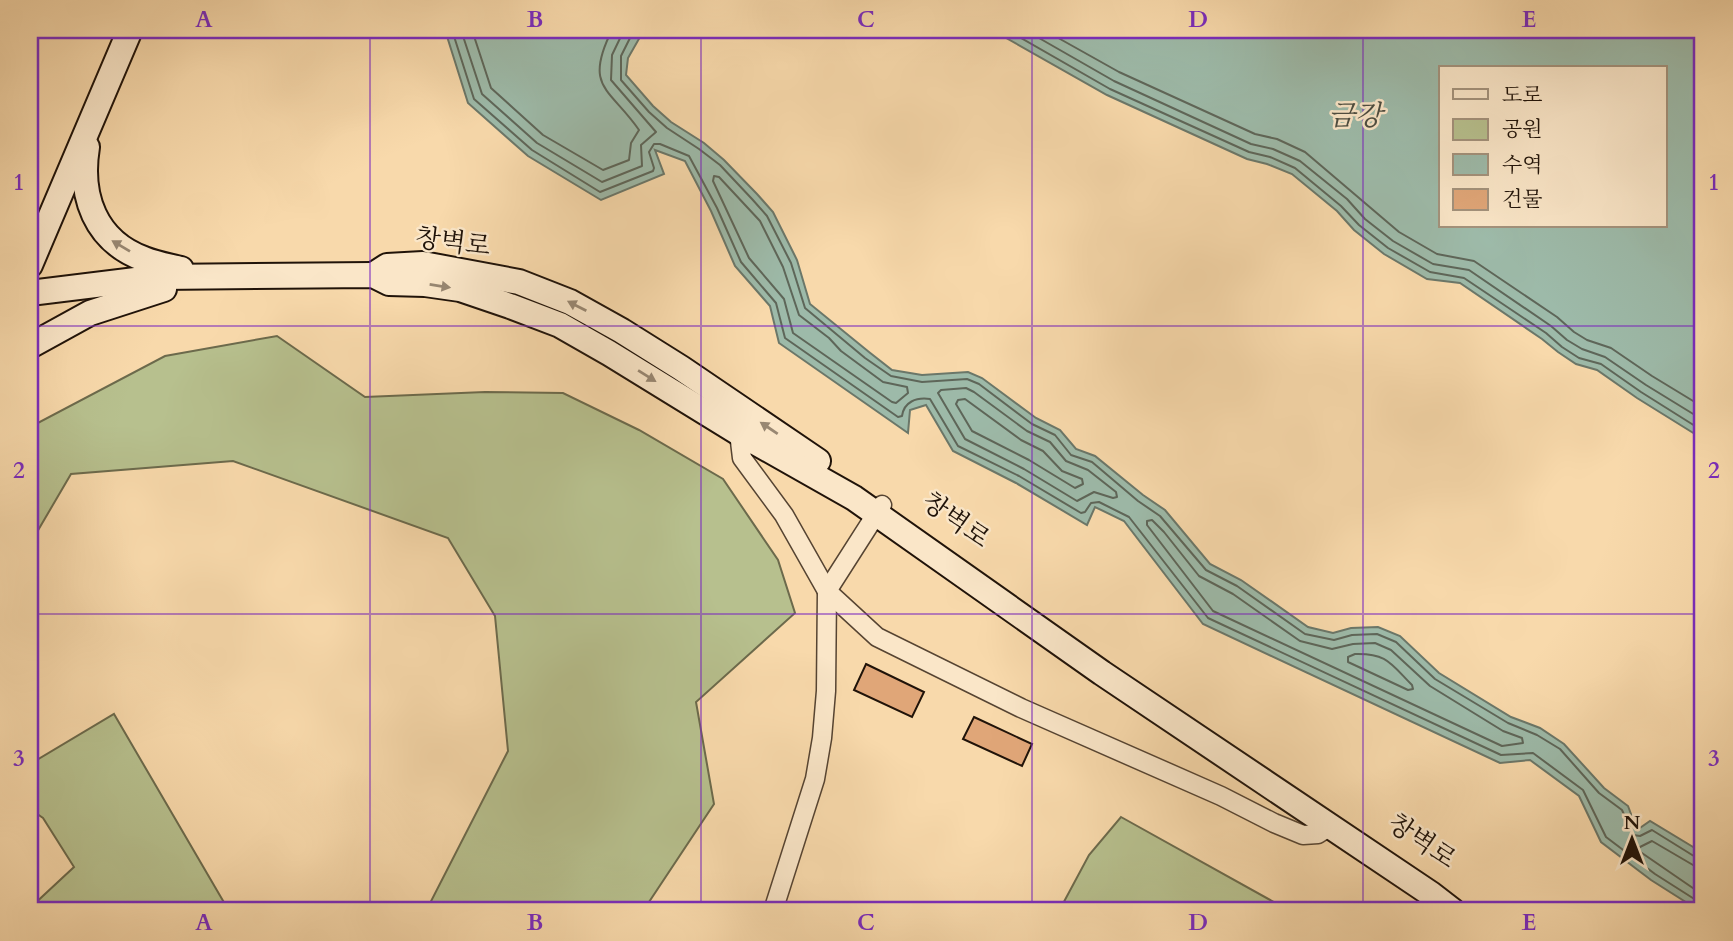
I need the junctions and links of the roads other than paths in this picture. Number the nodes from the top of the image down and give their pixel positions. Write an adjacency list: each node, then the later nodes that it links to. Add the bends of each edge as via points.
1 (130, 30): 2 (main road)
2 (92, 119): 3 (main road); 5 (main road, one-way to 2, via 142,259 108,238 88,203 84,166)
3 (30, 265)
4 (373, 275): 5 (main road, 창벽로); 8 (main road, 창벽로, one-way to 8, via 389,283 460,289 560,325); 9 (main road, 창벽로, one-way to 4, via 681,368 570,302 519,282 423,264 387,266)
5 (208, 276): 6 (main road, 창벽로, via 160,277); 7 (main road, via 90,313)
6 (30, 293)
7 (30, 346)
8 (739, 433): 9 (main road, 창벽로); 10 (street, via 742,458 784,515)
9 (880, 510): 10 (street); 11 (main road, 창벽로, via 1113,680); 14 (main road, 창벽로)
10 (827, 590): 11 (street, via 877,637 1021,708 1303,835); 12 (street, via 822,738 815,779)
11 (1329, 827): 13 (main road, 창벽로)
12 (773, 911)
13 (1453, 911)
14 (1471, 911)

